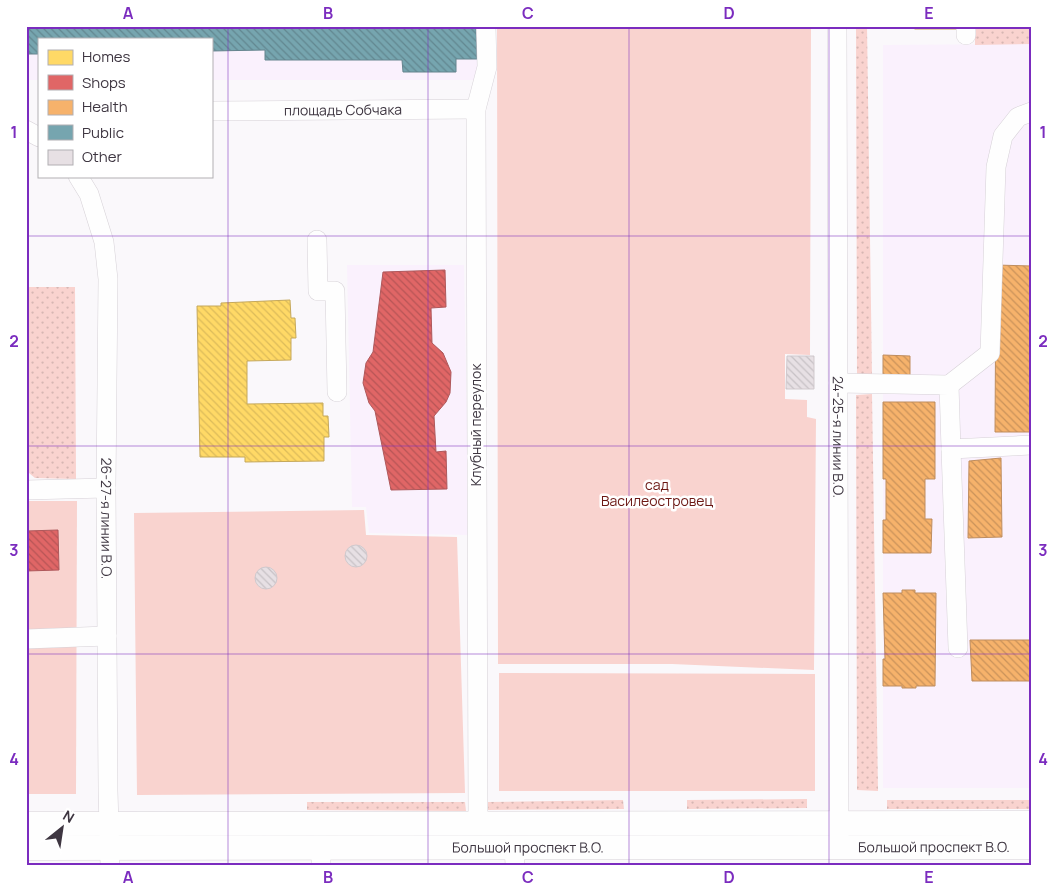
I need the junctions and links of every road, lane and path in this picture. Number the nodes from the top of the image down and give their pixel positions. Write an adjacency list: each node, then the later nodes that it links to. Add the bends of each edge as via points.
1 (486, 26): 3 (street, Клубный переулок, via 486,67)
2 (837, 26): 10 (street, 24-25-я линии В.О.)
3 (476, 110): 4 (street, площадь Собчака); 22 (street, Клубный переулок)
4 (212, 111)
5 (1031, 112): 11 (street, via 1018,117 1003,136 996,167 990,353)
6 (26, 130): 7 (street)
7 (38, 136)
8 (79, 178): 15 (street, 26-27-я линии В.О., via 89,194 104,242 108,279)
9 (317, 240): 12 (street, via 318,291 335,291)
10 (838, 383): 11 (street); 23 (street, 24-25-я линии В.О.)
11 (949, 385): 14 (street)
12 (337, 392)
13 (1031, 445): 14 (street)
14 (951, 449): 19 (street)
15 (106, 488): 16 (street); 17 (street, 26-27-я линии В.О.)
16 (26, 490)
17 (107, 636): 18 (street); 21 (street, 26-27-я линии В.О.)
18 (26, 638)
19 (958, 648)
20 (26, 824): 21 (main road, Большой проспект В.О.)
21 (109, 824): 22 (main road, Большой проспект В.О.); 28 (street, 26-27-я линии В.О.)
22 (478, 824): 23 (main road, Большой проспект В.О.)
23 (839, 824): 24 (main road, Большой проспект В.О.); 25 (street, 24-25-я линии В.О.)
24 (1031, 824)
25 (839, 847): 26 (main road, Большой проспект В.О.); 30 (main road, Большой проспект В.О.)
26 (1031, 847)
27 (26, 848): 28 (main road, Большой проспект В.О.)
28 (110, 856): 29 (main road, Большой проспект В.О.)
29 (321, 856): 30 (main road, Большой проспект В.О.)
30 (515, 856)

